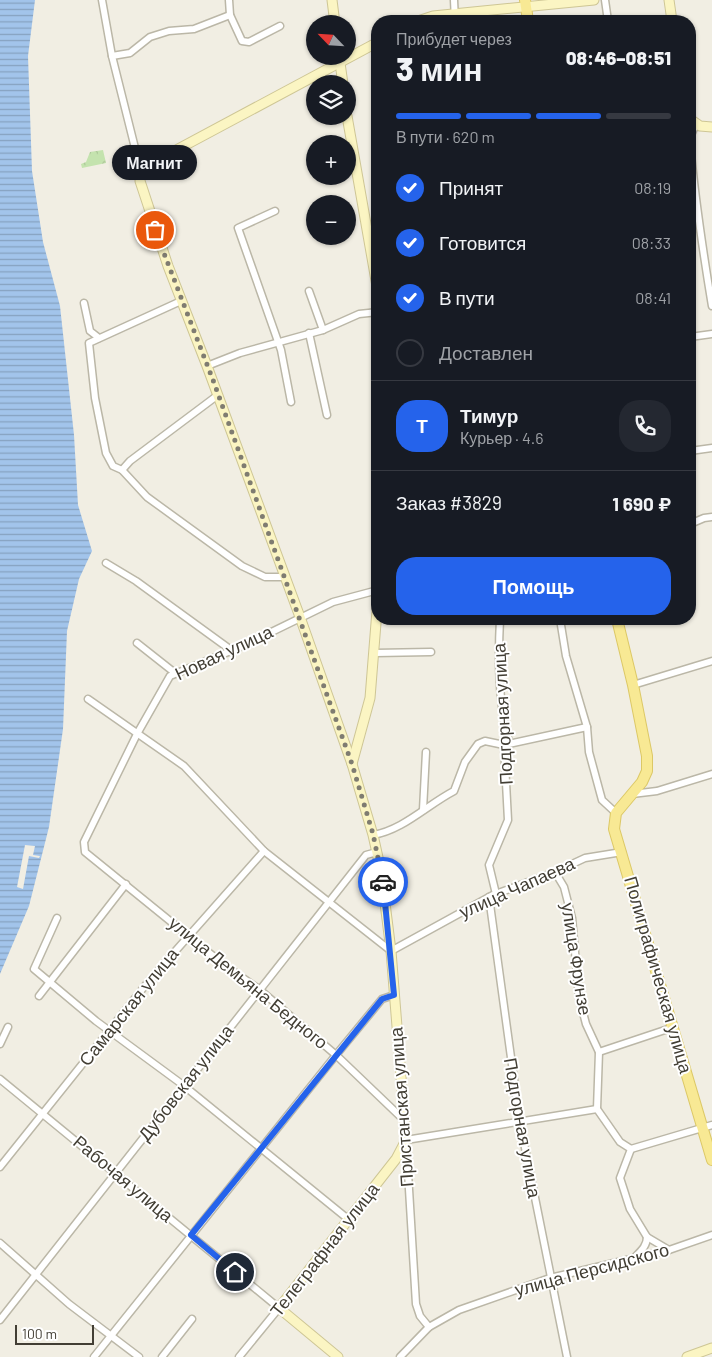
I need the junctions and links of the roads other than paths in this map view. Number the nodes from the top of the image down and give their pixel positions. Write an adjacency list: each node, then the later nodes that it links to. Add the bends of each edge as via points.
1 (102, 0): 18 (street, Пристанская улица)
2 (228, 0): 9 (street)
3 (332, 0): 10 (street)
4 (454, 0): 11 (street)
5 (594, 0): 8 (street)
6 (605, 0): 13 (street)
7 (669, 0): 14 (street)
8 (526, 3): 12 (street)
9 (230, 15): 15 (street, via 242,41 249,42); 18 (street, via 194,29 163,33 130,53)
10 (334, 15)
11 (456, 15)
12 (466, 15)
13 (607, 15)
14 (671, 15)
15 (280, 26)
16 (371, 45): 17 (street)
17 (356, 52)
18 (112, 56): 23 (street, Пристанская улица)
19 (328, 65): 23 (street)
20 (696, 122): 22 (street)
21 (349, 125): 26 (street)
22 (712, 127)
23 (141, 172): 28 (street, Пристанская улица, via 142,189)
24 (696, 202): 30 (street)
25 (275, 211): 37 (street, via 238,228)
26 (371, 252)
27 (310, 291): 32 (street)
28 (181, 301): 36 (street); 38 (street, Пристанская улица)
29 (84, 303): 36 (street, via 90,330)
30 (712, 306)
31 (371, 313): 32 (street, via 359,314)
32 (323, 330): 33 (street)
33 (309, 334): 37 (street); 41 (street)
34 (712, 334): 35 (street)
35 (696, 336)
36 (99, 338): 44 (street, via 90,342 95,398 106,453 113,466)
37 (277, 342): 38 (street); 40 (street)
38 (207, 366): 39 (street, Пристанская улица)
39 (218, 395): 44 (street); 48 (street, Пристанская улица)
40 (291, 402)
41 (327, 416)
42 (712, 448): 43 (street)
43 (696, 450)
44 (122, 470): 48 (street, via 147,497 242,566 264,577)
45 (712, 517): 46 (street)
46 (696, 521)
47 (106, 563): 56 (street)
48 (283, 577): 50 (street, Пристанская улица)
49 (371, 592): 50 (street, Новая улица, via 333,602)
50 (300, 616): 56 (street, Новая улица); 67 (street, Пристанская улица)
51 (377, 625): 58 (street)
52 (500, 625): 65 (street, Подгорная улица, via 503,721 508,738)
53 (561, 625): 63 (street, via 566,656)
54 (619, 625): 61 (main road)
55 (137, 642): 60 (street)
56 (231, 650): 60 (street, Новая улица)
57 (431, 652): 58 (street)
58 (375, 653): 67 (street, via 370,698)
59 (712, 661): 61 (street)
60 (175, 673): 64 (street, Новая улица, via 166,682)
61 (634, 685): 69 (main road, via 647,771)
62 (88, 699): 64 (street)
63 (587, 727): 65 (street); 71 (street, via 602,800)
64 (137, 734): 73 (street, via 184,766); 74 (street, Новая улица, via 84,842)
65 (504, 745): 70 (street, via 485,741 478,744 465,762 454,791); 79 (street, Подгорная улица, via 508,820 489,865)
66 (426, 752): 70 (street)
67 (352, 764): 72 (street, Пристанская улица)
68 (712, 774): 69 (street, via 657,791)
69 (631, 794): 71 (main road)
70 (423, 810): 72 (street, via 397,826)
71 (616, 813): 76 (main road, Полиграфическая улица, via 614,829)
72 (373, 834): 75 (street, Пристанская улица)
73 (264, 851): 81 (street); 83 (street, Самарская улица)
74 (85, 852): 78 (street, улица Демьяна Бедного)
75 (377, 852): 81 (street, Дубовская улица, via 366,855); 84 (street, Пристанская улица)
76 (622, 852): 77 (street, улица Чапаева, via 585,858); 90 (main road, Полиграфическая улица)
77 (555, 872): 79 (street, улица Чапаева); 93 (street, улица Фрунзе, via 564,887 572,918 579,997 586,1024)
78 (126, 884): 83 (street, улица Демьяна Бедного); 85 (street)
79 (496, 894): 80 (street, улица Чапаева)
80 (489, 897): 84 (street, улица Чапаева); 100 (street, Подгорная улица)
81 (328, 904): 84 (street); 86 (street, Дубовская улица)
82 (56, 918): 85 (street, via 34,969)
83 (189, 935): 86 (street, улица Демьяна Бедного); 91 (street, Самарская улица)
84 (391, 951): 87 (street, Пристанская улица)
85 (50, 982): 88 (street); 91 (street)
86 (260, 990): 94 (street, улица Демьяна Бедного); 96 (street, Дубовская улица)
87 (394, 995): 94 (street, via 382,999); 99 (street, Пристанская улица)
88 (39, 996)
89 (8, 1027): 92 (street)
90 (674, 1027): 93 (street); 101 (main road, Полиграфическая улица)
91 (110, 1030): 96 (street); 98 (street, Самарская улица)
92 (0, 1044)
93 (599, 1052): 97 (street, улица Фрунзе)
94 (336, 1055): 99 (street, улица Демьяна Бедного); 103 (street)
95 (0, 1079): 98 (street, Рабочая улица)
96 (184, 1085): 103 (street); 107 (street, Дубовская улица)
97 (597, 1110): 100 (street); 104 (street, via 620,1142)
98 (44, 1112): 106 (street, Самарская улица); 107 (street, Рабочая улица)
99 (405, 1121): 102 (street, Пристанская улица)
100 (520, 1123): 102 (street); 116 (street, Подгорная улица)
101 (707, 1126): 104 (street); 105 (main road, Полиграфическая улица)
102 (406, 1140): 108 (street, Телеграфная улица, via 396,1159); 120 (street, Пристанская улица, via 416,1304 420,1316)
103 (261, 1149): 108 (street); 109 (street)
104 (631, 1149): 111 (street, via 620,1178 630,1209)
105 (712, 1160)
106 (0, 1167)
107 (116, 1173): 109 (street, Рабочая улица); 115 (street, Дубовская улица)
108 (348, 1218): 117 (street, Телеграфная улица)
109 (191, 1235): 117 (street, Рабочая улица); 121 (street)
110 (712, 1235): 113 (street, улица Персидского)
111 (647, 1236): 113 (street); 114 (street, via 643,1249)
112 (0, 1243): 115 (street)
113 (669, 1250): 114 (street, улица Персидского)
114 (634, 1258): 116 (street, улица Персидского)
115 (36, 1274): 119 (street, Дубовская улица); 121 (street, via 68,1304)
116 (550, 1278): 120 (street, улица Персидского, via 459,1310); 129 (street, Подгорная улица)
117 (279, 1308): 126 (street, Телеграфная улица); 127 (street, Рабочая улица)
118 (192, 1319): 125 (street)
119 (0, 1320)
120 (429, 1326): 128 (street, улица Персидского)
121 (110, 1335): 123 (street); 124 (street)
122 (712, 1348): 130 (street)
123 (94, 1357)
124 (139, 1357)
125 (162, 1357)
126 (239, 1357)
127 (338, 1357)
128 (400, 1357)
129 (566, 1357)
130 (687, 1357)

